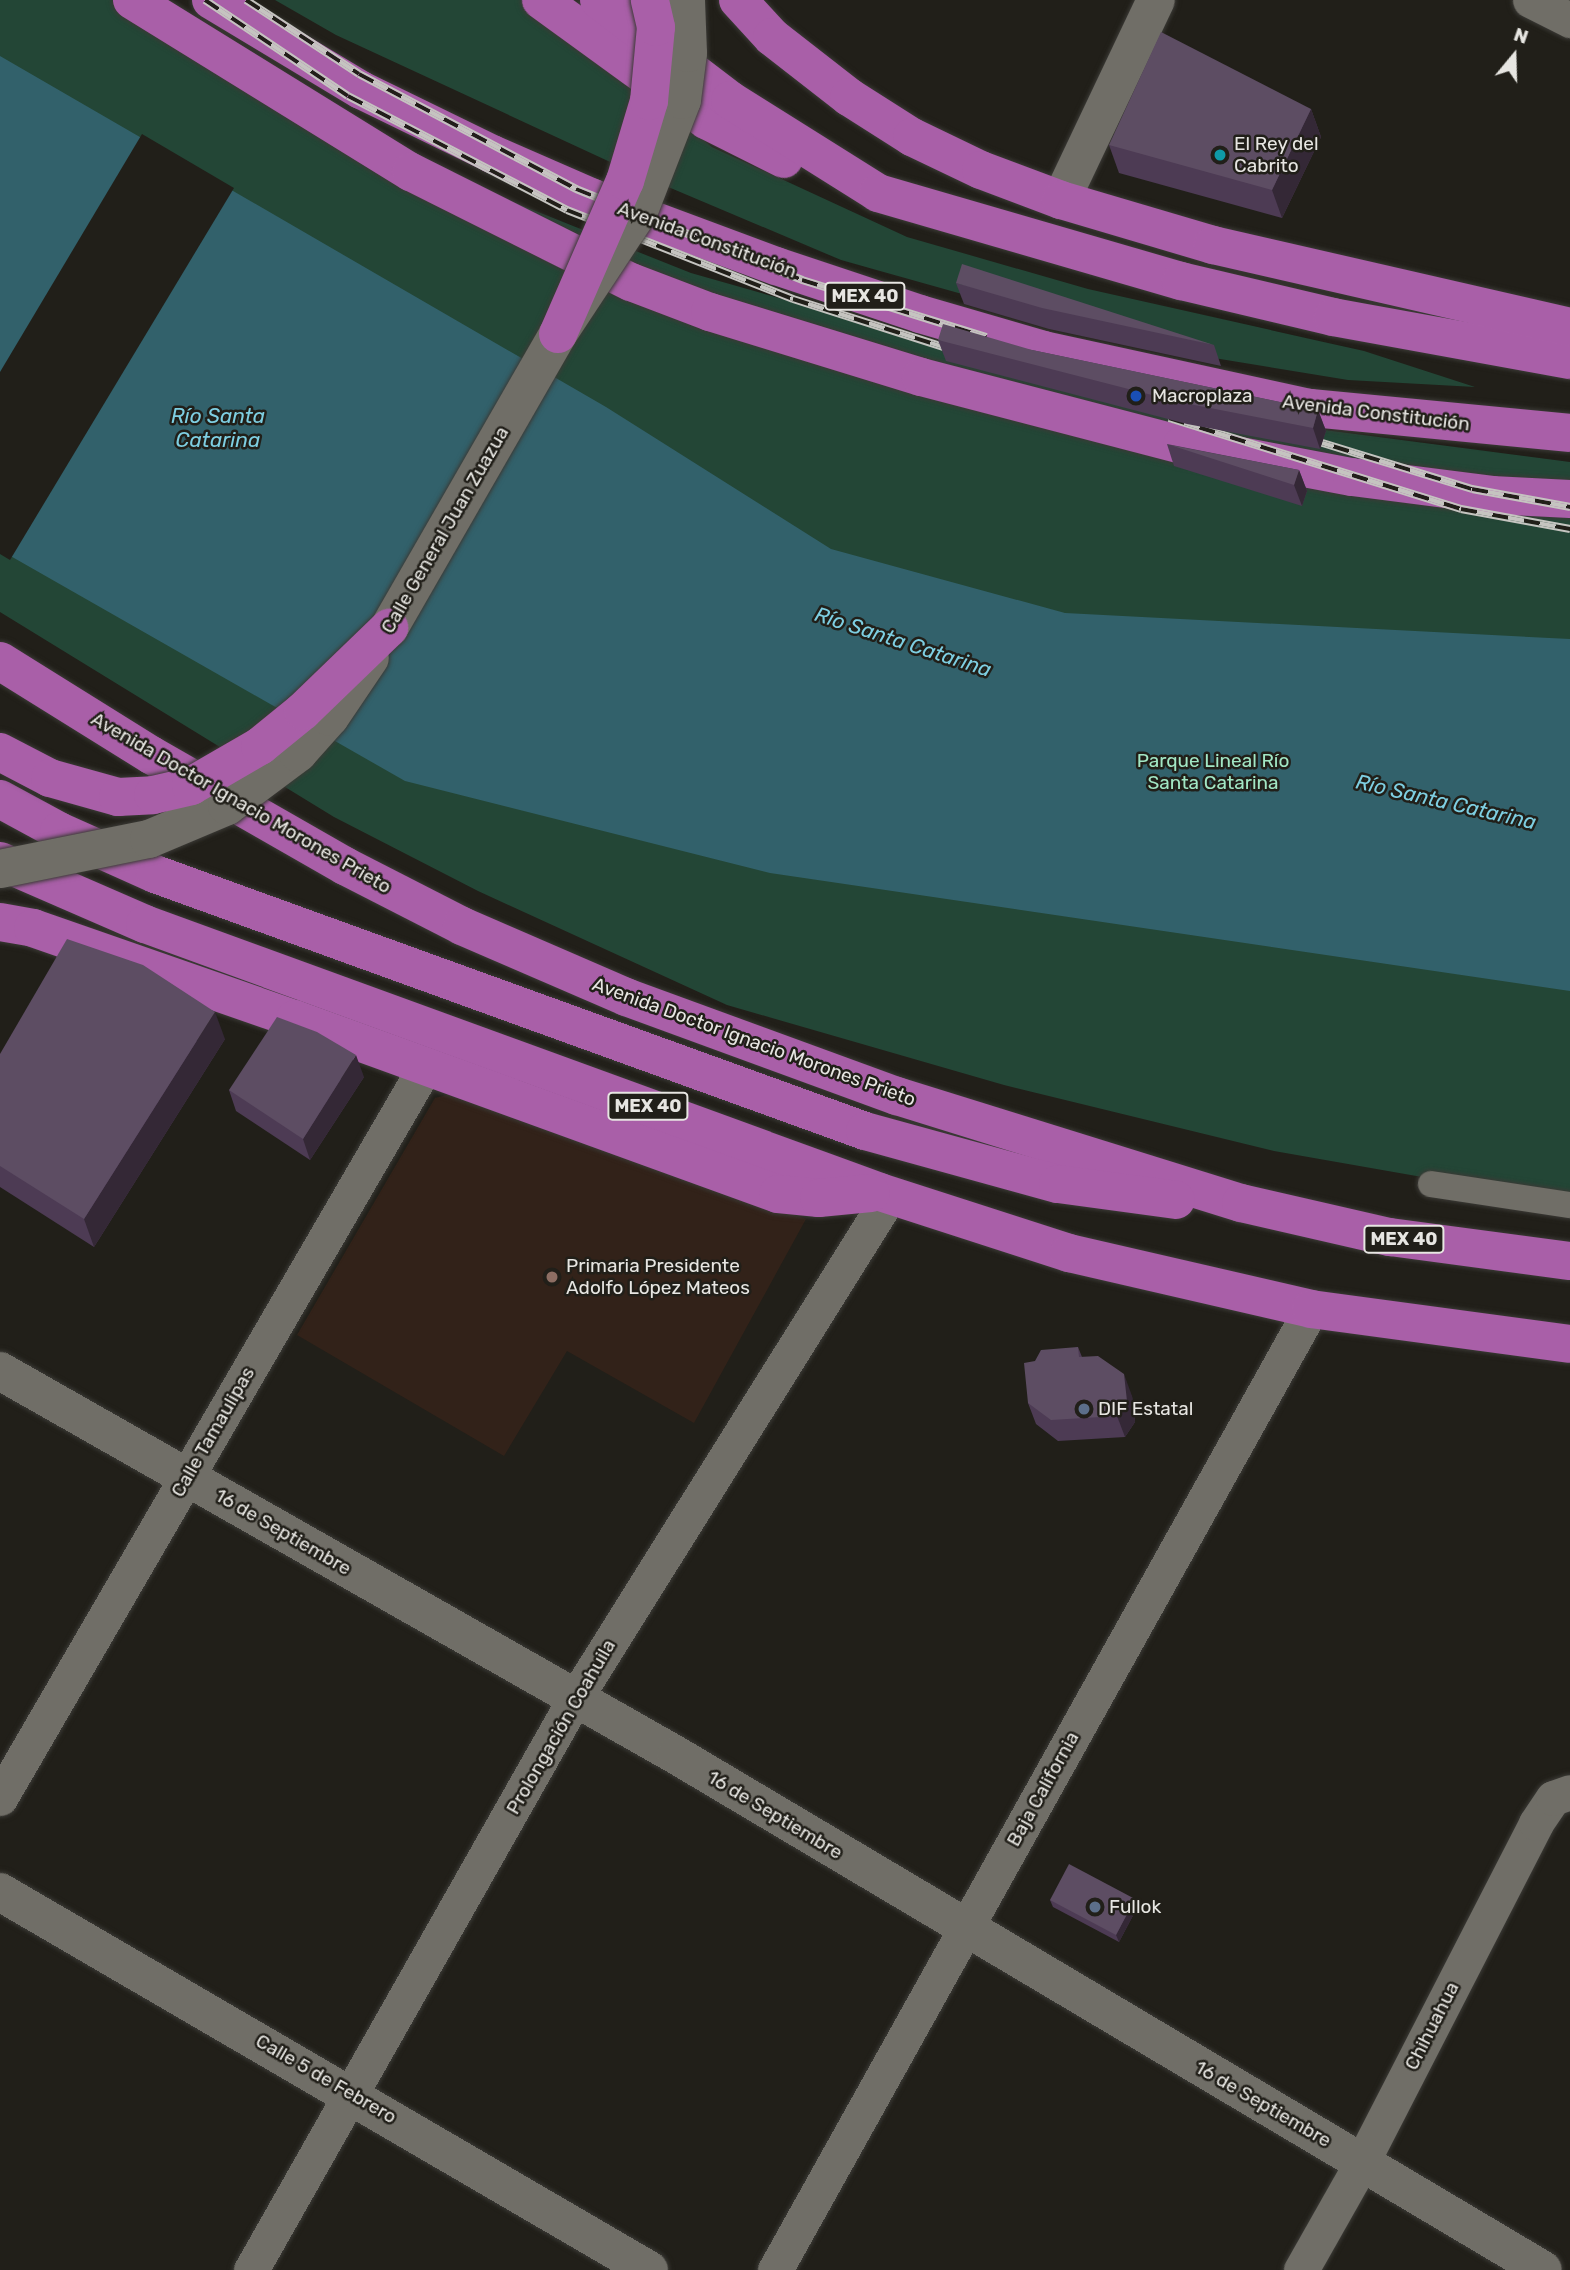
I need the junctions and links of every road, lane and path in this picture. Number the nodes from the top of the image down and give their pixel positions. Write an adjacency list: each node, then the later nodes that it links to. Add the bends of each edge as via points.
1 (132, 0): 17 (highway, via 411,172 631,282 709,312 920,377 1182,444 1352,477 1492,495)
2 (211, 0): 16 (highway, Avenida Constitución / MEX 40, via 361,90 505,160 776,266 920,314 1044,350 1311,408)
3 (541, 0): 11 (highway, via 706,120 752,146)
4 (599, 0): 11 (highway, via 730,100)
5 (650, 0): 14 (highway, bridge, via 656,27 649,101 625,181)
6 (685, 0): 14 (street, Calle General Juan Zuazua, bridge, via 688,53 682,100 665,151 639,211)
7 (738, 0): 12 (highway, via 772,37 849,97 912,137)
8 (1156, 0): 12 (street)
9 (1530, 0): 10 (street)
10 (1570, 20)
11 (878, 193): 15 (highway, via 1181,281 1333,317)
12 (1061, 200): 13 (highway, via 1213,245)
13 (1570, 327)
14 (558, 334): 18 (street, Calle General Juan Zuazua, bridge)
15 (1570, 360)
16 (1570, 433)
17 (1570, 499)
18 (389, 628): 20 (highway, bridge, via 271,737 228,768 191,786 118,797 50,778); 23 (street, Calle General Juan Zuazua, bridge, via 330,717 298,753 227,806 149,839)
19 (0, 661): 28 (highway, Avenida Doctor Ignacio Morones Prieto / MEX 40, via 151,755 345,866 463,926 626,997 897,1096)
20 (0, 752)
21 (0, 799): 28 (highway, via 155,874 865,1131 1058,1184 1143,1198)
22 (0, 861): 27 (highway, MEX 40, via 145,924)
23 (0, 869)
24 (0, 922): 25 (highway, via 59,937)
25 (425, 1067): 27 (highway, via 778,1194 819,1199); 34 (street, Calle Tamaulipas)
26 (1431, 1184): 29 (street)
27 (885, 1194): 31 (highway, MEX 40, via 1069,1253); 35 (street, Prolongación Coahuila)
28 (1241, 1203): 30 (highway, Avenida Doctor Ignacio Morones Prieto / MEX 40, via 1390,1237)
29 (1570, 1205)
30 (1570, 1261)
31 (1311, 1309): 32 (highway, MEX 40); 39 (street, Baja California)
32 (1570, 1344)
33 (0, 1371): 34 (street, 16 de Septiembre)
34 (187, 1477): 35 (street, 16 de Septiembre); 37 (street, Calle Tamaulipas)
35 (574, 1700): 39 (street, 16 de Septiembre, via 676,1755); 40 (street, Prolongación Coahuila)
36 (1570, 1792): 41 (street, Chihuahua, via 1553,1798 1536,1823)
37 (0, 1798)
38 (0, 1892): 40 (street, Calle 5 de Febrero)
39 (967, 1931): 41 (street, 16 de Septiembre); 44 (street, Baja California)
40 (351, 2093): 42 (street, Prolongación Coahuila); 43 (street, Calle 5 de Febrero)
41 (1362, 2162): 45 (street, Chihuahua); 46 (street, 16 de Septiembre)
42 (251, 2270)
43 (649, 2270)
44 (775, 2270)
45 (1301, 2270)
46 (1544, 2270)

